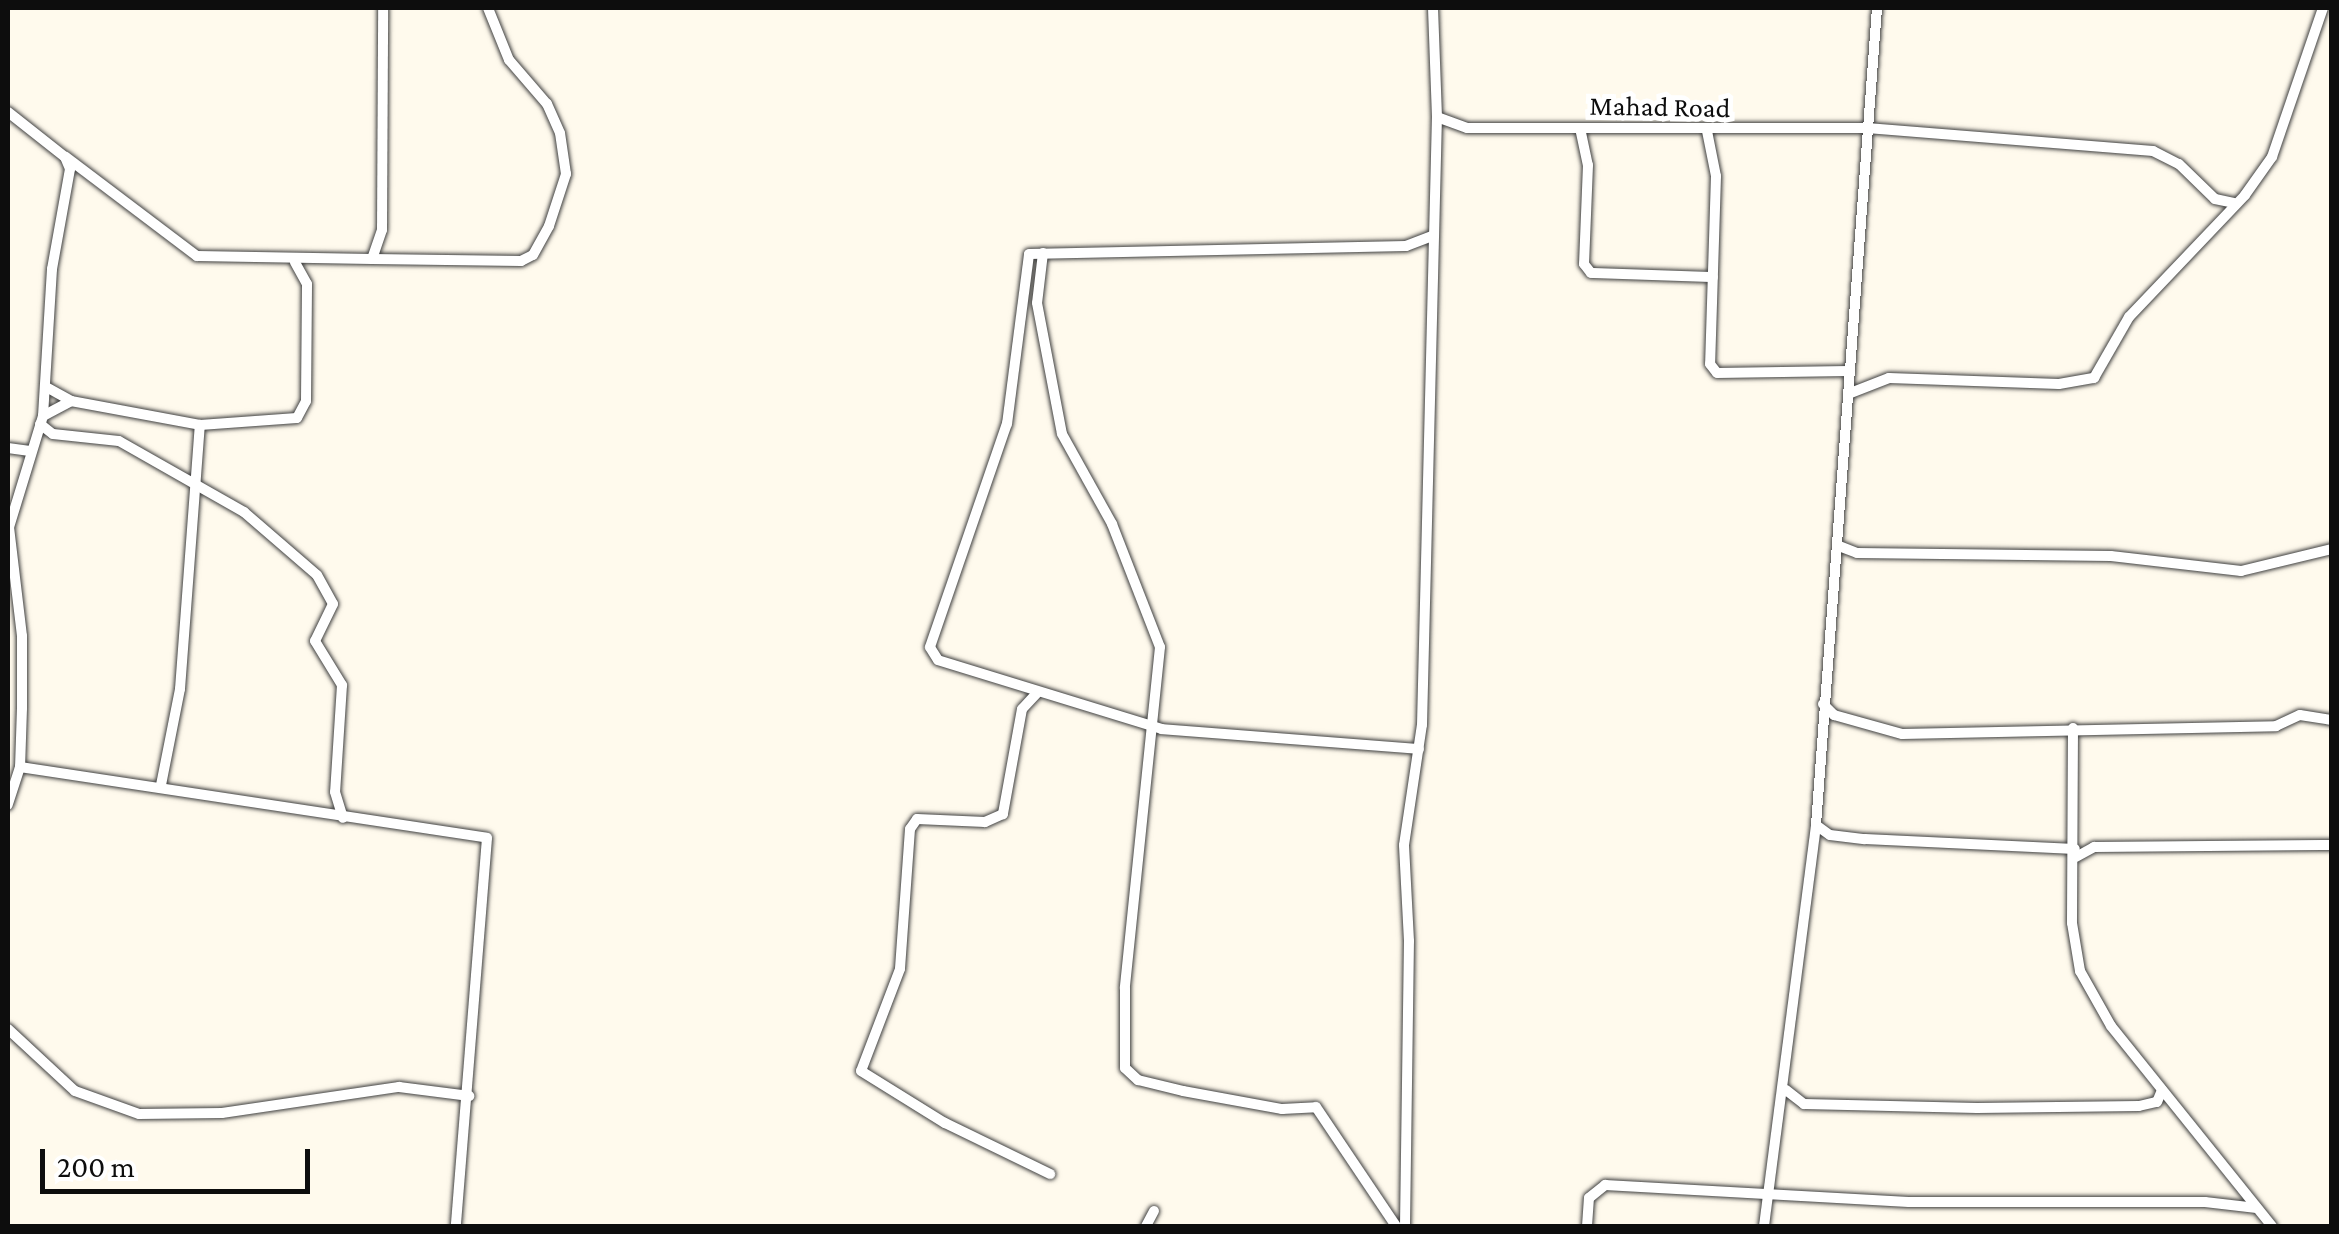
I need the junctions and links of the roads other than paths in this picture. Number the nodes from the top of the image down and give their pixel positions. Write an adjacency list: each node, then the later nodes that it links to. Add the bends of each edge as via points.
1 (383, 8): 17 (street, via 382,230)
2 (488, 8): 17 (street, via 509,60 546,104 560,133 566,174 549,226 533,255 521,261)
3 (1434, 8): 7 (street)
4 (1877, 8): 10 (street)
5 (2323, 8): 14 (street, via 2272,157)
6 (8, 112): 13 (street)
7 (1438, 117): 8 (street); 12 (street)
8 (1452, 126): 9 (street, Mahad Road); 12 (street)
9 (1580, 128): 11 (street, Mahad Road); 19 (street, via 1588,165 1584,264 1591,273)
10 (1867, 128): 11 (street, Mahad Road); 14 (street, Mahad Road, via 2153,151 2172,158 2215,199); 20 (street)
11 (1707, 131): 19 (street, via 1716,176)
12 (1437, 140): 15 (street)
13 (65, 157): 18 (street, via 197,256); 22 (street, via 70,169 52,269)
14 (2234, 204): 21 (street, via 2129,316 2094,378 2059,384 1950,377)
15 (1434, 235): 16 (street, via 1406,246); 45 (street)
16 (1043, 253): 34 (street, via 1029,254 996,462 930,641 938,660); 38 (street, via 1036,303 1062,434 1112,524 1157,634)
17 (372, 259): 18 (street)
18 (295, 262): 26 (street, via 307,284 301,416)
19 (1713, 277): 20 (street, via 1710,364 1717,373)
20 (1848, 370): 21 (street); 23 (street)
21 (1866, 382): 23 (street)
22 (48, 388): 24 (street); 25 (street)
23 (1848, 394): 30 (street)
24 (71, 402): 25 (street); 26 (street)
25 (42, 420): 28 (street); 29 (street, via 52,434 118,440)
26 (200, 424): 29 (street)
27 (8, 448): 28 (street)
28 (30, 450): 46 (street, via 9,527 22,636)
29 (195, 484): 47 (street, via 180,689); 49 (street, via 268,530 330,594 332,613 315,641 342,685 335,792)
30 (1838, 546): 32 (street); 33 (street)
31 (2332, 548): 32 (street, via 2241,572 2111,556)
32 (1852, 551): 33 (street)
33 (1835, 562): 36 (street)
34 (1015, 686): 35 (street); 37 (street)
35 (1037, 693): 37 (street); 42 (street)
36 (1823, 704): 39 (street); 41 (street)
37 (1022, 708): 59 (street, via 1004,814 984,822 917,819 910,829 900,970 861,1071 945,1124)
38 (1152, 711): 42 (street); 43 (street)
39 (1834, 716): 41 (street); 44 (street, via 1902,734)
40 (2332, 720): 44 (street, via 2300,715 2276,726)
41 (1822, 721): 50 (street)
42 (1134, 722): 43 (street)
43 (1148, 725): 45 (street); 67 (street, via 1125,1068 1138,1080 1182,1091 1282,1109 1316,1107)
44 (2073, 728): 52 (street)
45 (1418, 749): 68 (street, via 1404,846 1410,1019)
46 (20, 768): 47 (street); 48 (street)
47 (160, 785): 49 (street)
48 (8, 806)
49 (344, 818): 56 (street, via 488,838)
50 (1816, 824): 52 (street, via 1830,835); 54 (street)
51 (2332, 845): 52 (street, via 2094,846)
52 (2076, 853): 55 (street, via 2072,923 2080,971 2111,1026)
53 (8, 1028): 56 (street, via 75,1091 139,1114 222,1113 398,1087)
54 (1786, 1090): 57 (street); 58 (street)
55 (2162, 1090): 57 (street, via 2157,1102 2139,1106); 60 (street)
56 (469, 1096): 65 (street)
57 (1804, 1104): 58 (street)
58 (1782, 1117): 61 (street)
59 (1050, 1174)
60 (2238, 1186): 62 (street); 63 (street)
61 (1771, 1195): 62 (street); 69 (street, via 1605,1185 1589,1198); 70 (street)
62 (2223, 1202): 63 (street)
63 (2256, 1208): 71 (street)
64 (1154, 1211): 66 (street)
65 (456, 1226)
66 (1146, 1226)
67 (1396, 1226)
68 (1404, 1226)
69 (1587, 1226)
70 (1764, 1226)
71 (2272, 1226)

